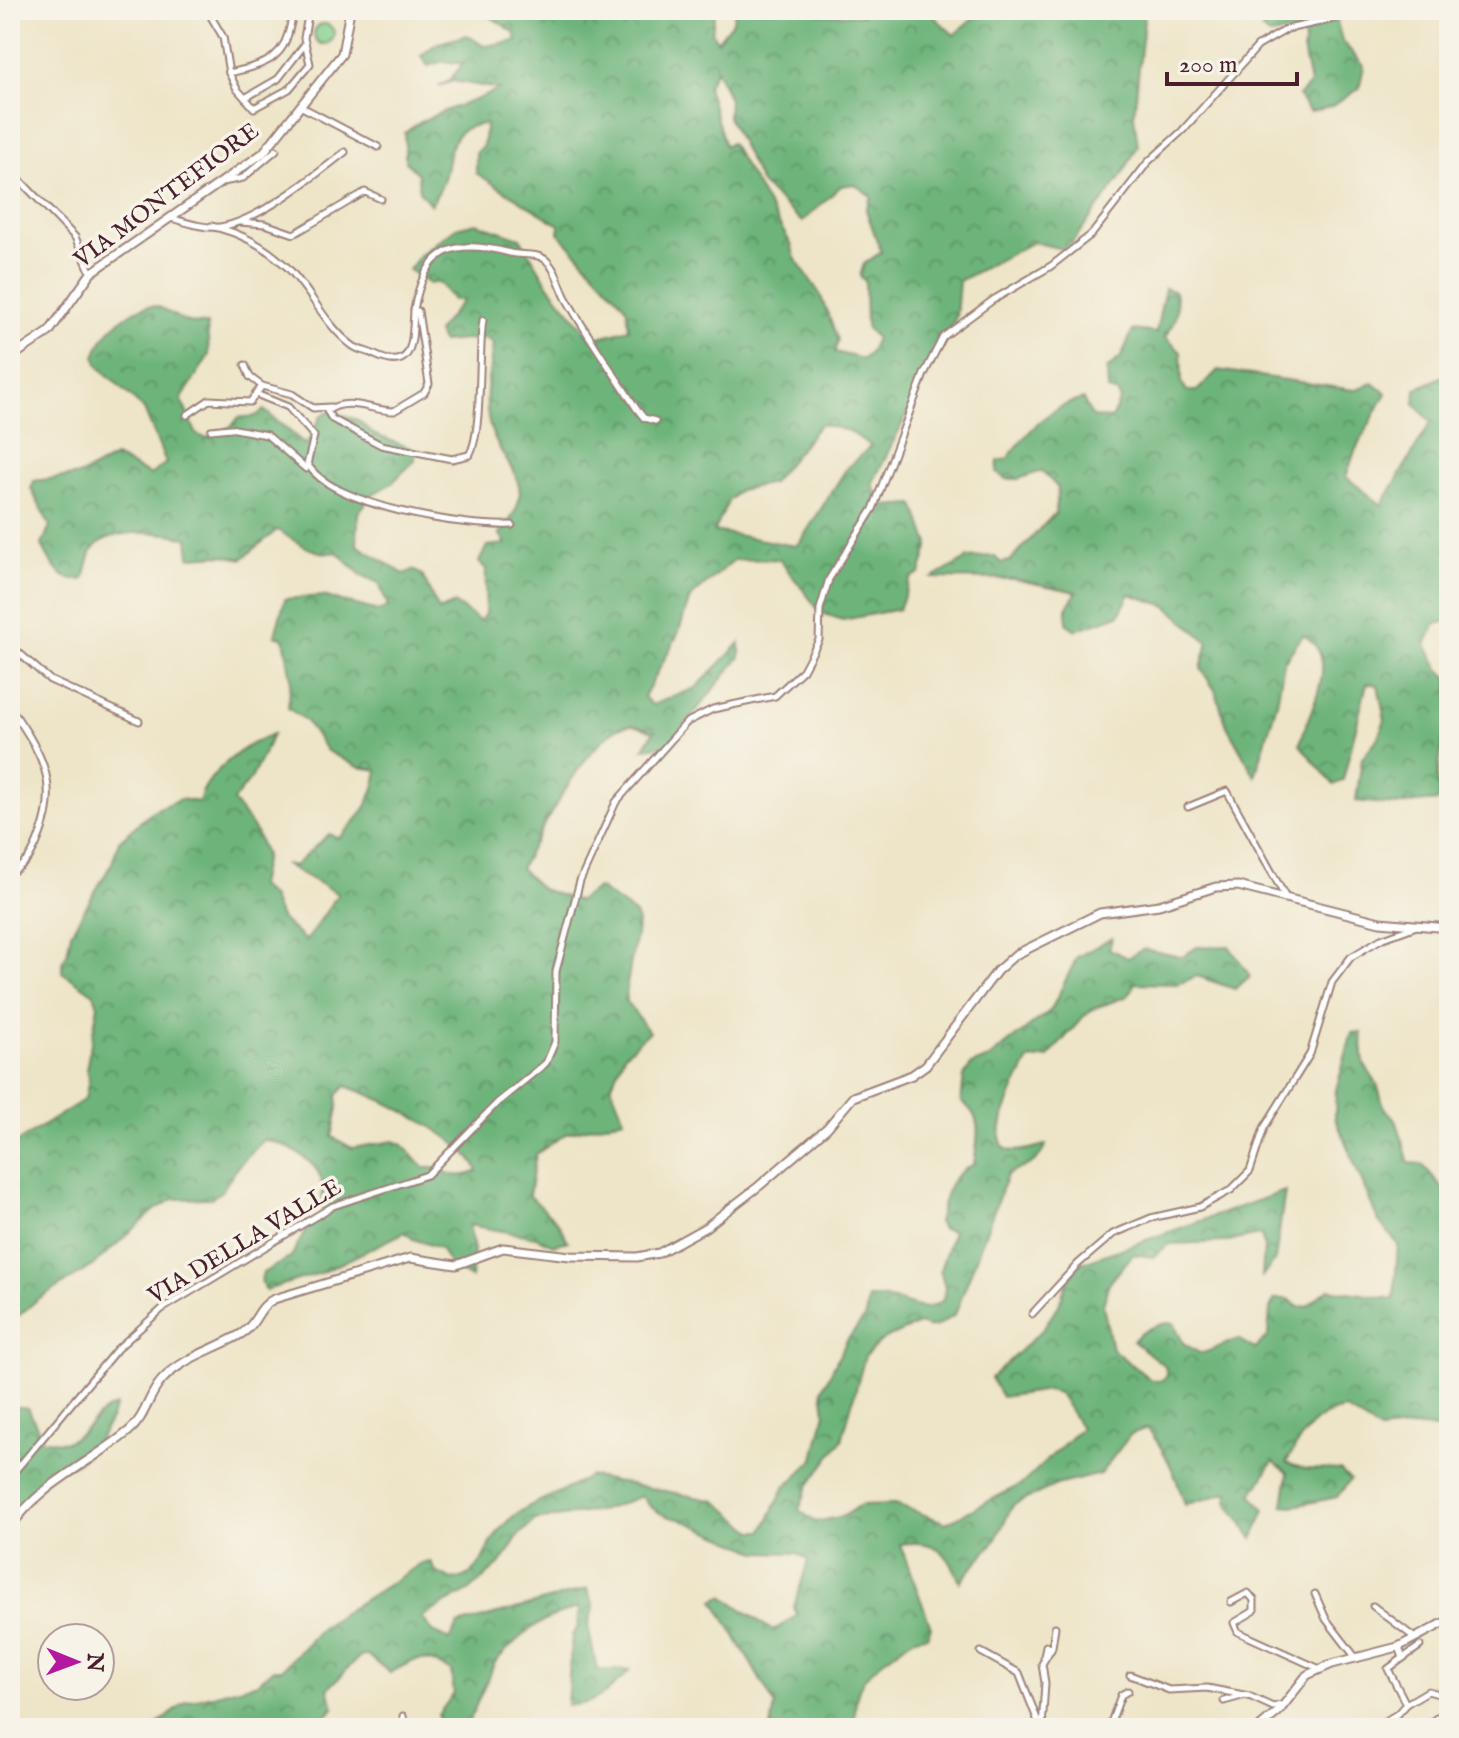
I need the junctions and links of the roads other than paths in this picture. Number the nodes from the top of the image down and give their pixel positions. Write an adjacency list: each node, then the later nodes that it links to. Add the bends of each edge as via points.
1 (207, 10): 7 (street, via 223,37)
2 (309, 10): 6 (street)
3 (350, 10): 9 (street, VIA MONTEFIORE, via 344,51)
4 (1353, 10): 41 (street, VIA DELLA VALLE, via 1337,19 1293,27 1261,44 1151,159 1087,239 944,335 871,513 829,579 820,605 819,640 803,670 775,696 713,709 687,722 616,802 580,881 556,971 555,1042 546,1063 497,1103 427,1175 333,1206 162,1309 117,1349)
5 (293, 11): 7 (street, via 276,56)
6 (305, 44): 8 (street, via 278,79); 8 (street, via 311,62 294,84 258,109)
7 (229, 73): 8 (street)
8 (245, 98)
9 (302, 107): 10 (street); 14 (street, VIA MONTEFIORE, via 263,153)
10 (378, 147)
11 (276, 150): 14 (street, via 243,178)
12 (345, 152): 17 (street, via 287,195)
13 (10, 170): 19 (street, via 75,237)
14 (223, 182): 16 (street, VIA MONTEFIORE)
15 (381, 199): 17 (street, via 364,193 294,234)
16 (171, 218): 18 (street); 19 (street, VIA MONTEFIORE)
17 (235, 222): 18 (street)
18 (211, 226): 20 (street, via 259,244 290,270 350,344 382,359 398,361 409,351)
19 (91, 273): 22 (street, VIA MONTEFIORE, via 49,332)
20 (414, 311): 26 (street, via 419,313 426,391 393,411 366,404); 28 (street, via 422,277 443,252 474,245 541,257 636,408)
21 (483, 320): 26 (street, via 476,440 464,458 377,443 330,418 328,409)
22 (10, 358)
23 (245, 365): 24 (street, via 251,379)
24 (263, 386): 25 (street); 26 (street, via 292,394 313,408)
25 (256, 394): 27 (street, via 244,403 206,401); 30 (street, via 288,407 314,436)
26 (336, 406)
27 (187, 415)
28 (655, 421)
29 (211, 430): 30 (street, via 264,433 302,469)
30 (308, 465): 31 (street, via 324,482 371,503 451,523)
31 (512, 525)
32 (10, 645): 34 (street, via 48,679)
33 (10, 707): 36 (street, via 45,767 50,789 34,852)
34 (139, 721)
35 (1188, 807): 37 (street, via 1227,791)
36 (10, 873)
37 (1286, 899): 38 (street); 42 (street, via 1246,887 1216,887 1159,905 1100,913 1015,955 993,975 928,1063 908,1077 853,1097 827,1128 762,1183 709,1225 663,1252 583,1256 499,1248 456,1265 410,1258 271,1301 243,1332 164,1378 131,1430 27,1503)
38 (1414, 927): 39 (street); 40 (street, via 1351,957 1332,982 1310,1054 1264,1128 1250,1171 1231,1190 1200,1207 1121,1229 1078,1264)
39 (1449, 928)
40 (1032, 1314)
41 (10, 1477)
42 (10, 1528)
43 (1315, 1594): 51 (street)
44 (1231, 1602): 53 (street, via 1249,1593 1254,1600 1254,1611 1234,1623 1238,1632)
45 (1373, 1606): 48 (street)
46 (1449, 1620): 48 (street)
47 (1055, 1627): 64 (street, via 1051,1650 1043,1660)
48 (1418, 1642): 49 (street); 52 (street)
49 (1399, 1647): 51 (street); 52 (street)
50 (981, 1652): 64 (street, via 1019,1673)
51 (1356, 1658): 53 (street)
52 (1403, 1658): 60 (street, via 1388,1669)
53 (1320, 1669): 59 (street, via 1301,1680)
54 (1130, 1675): 56 (street, via 1169,1690 1204,1688)
55 (1128, 1691): 65 (street, via 1121,1695)
56 (1249, 1696): 58 (street); 59 (street, via 1274,1707)
57 (1449, 1697): 60 (street, via 1428,1691)
58 (1224, 1701)
59 (1287, 1701): 66 (street)
60 (1406, 1704): 67 (street)
61 (1449, 1708): 68 (street)
62 (403, 1716): 63 (street)
63 (405, 1728)
64 (1041, 1728)
65 (1109, 1728)
66 (1259, 1728)
67 (1374, 1728)
68 (1424, 1728)

